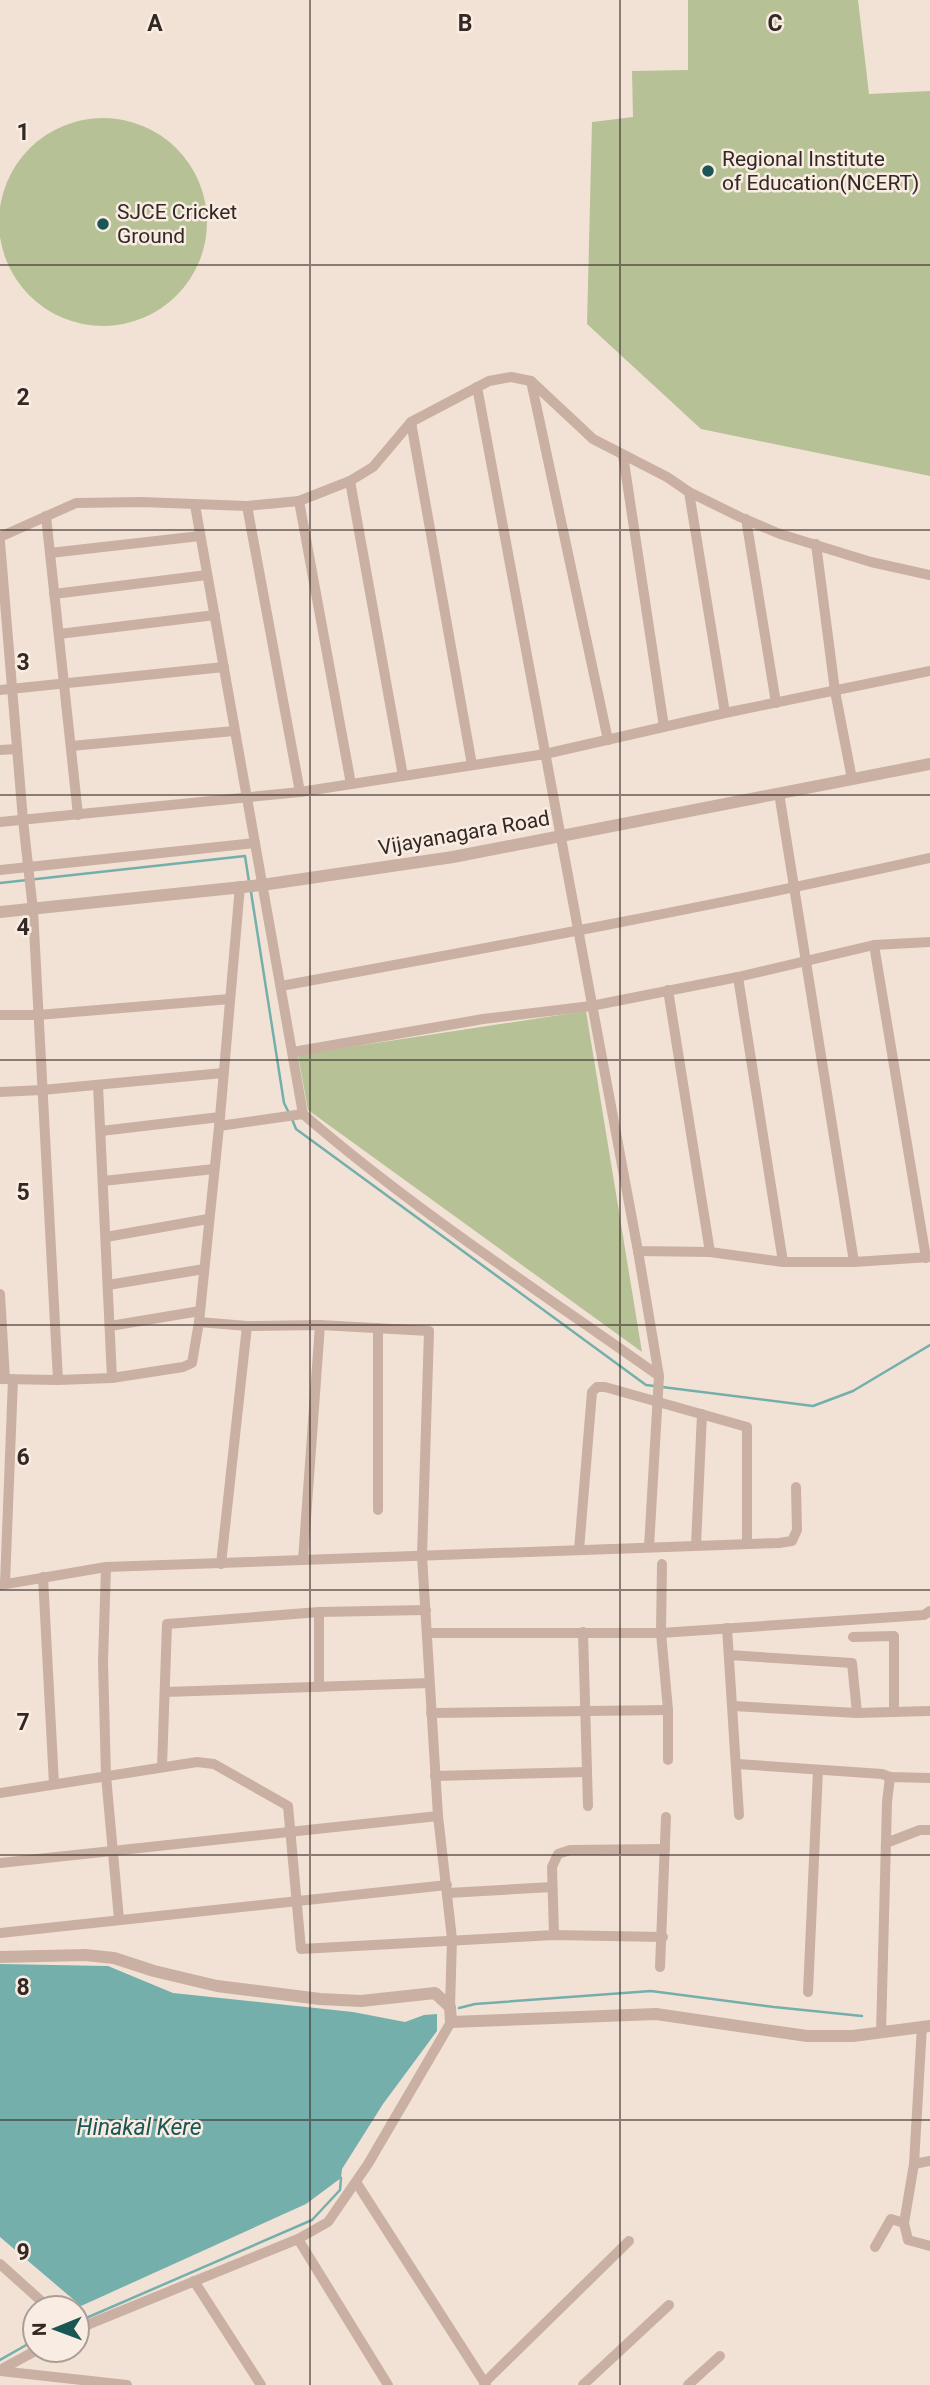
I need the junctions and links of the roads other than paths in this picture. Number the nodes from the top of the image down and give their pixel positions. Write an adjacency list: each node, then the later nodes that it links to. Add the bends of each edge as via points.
1 (531, 381): 2 (street, via 511,377); 4 (street, via 593,439); 32 (street)
2 (477, 387): 3 (street); 36 (street)
3 (411, 422): 5 (street, via 373,467); 38 (street)
4 (623, 456): 6 (street); 30 (street)
5 (350, 481): 7 (street); 39 (street)
6 (689, 492): 11 (street); 29 (street)
7 (299, 501): 9 (street); 41 (street)
8 (195, 505): 9 (street); 10 (street, via 76,503); 12 (street)
9 (247, 506): 42 (street)
10 (46, 516): 13 (street); 16 (street)
11 (746, 519): 15 (street); 28 (street)
12 (200, 536): 16 (street); 17 (street)
13 (0, 537)
14 (0, 542): 25 (street)
15 (816, 544): 18 (street); 27 (street)
16 (50, 553): 19 (street)
17 (207, 575): 19 (street); 20 (street)
18 (930, 575)
19 (54, 594): 21 (street)
20 (215, 615): 21 (street); 22 (street)
21 (59, 634): 24 (street)
22 (224, 667): 24 (street); 31 (street)
23 (930, 671): 27 (street)
24 (64, 683): 25 (street); 33 (street)
25 (12, 688): 26 (street); 34 (street)
26 (0, 690)
27 (835, 691): 28 (street); 40 (street)
28 (776, 703): 29 (street)
29 (725, 713): 30 (street)
30 (664, 727): 32 (street)
31 (234, 731): 33 (street); 44 (street)
32 (608, 740): 36 (street)
33 (71, 746): 45 (street)
34 (17, 749): 35 (street); 46 (street)
35 (0, 750)
36 (545, 754): 38 (street); 48 (street)
37 (930, 764): 40 (street, Vijayanagara Road)
38 (472, 765): 39 (street)
39 (403, 776): 41 (street)
40 (852, 779): 43 (street, Vijayanagara Road)
41 (351, 784): 42 (street)
42 (300, 792): 44 (street)
43 (779, 793): 48 (street, Vijayanagara Road); 55 (street)
44 (248, 797): 45 (street); 49 (street)
45 (78, 815): 46 (street)
46 (23, 821): 47 (street); 51 (street)
47 (0, 822)
48 (560, 836): 53 (street, Vijayanagara Road); 58 (street)
49 (255, 843): 51 (street); 53 (street)
50 (930, 858): 55 (street)
51 (30, 869): 52 (street); 56 (street)
52 (0, 870)
53 (262, 885): 54 (street, Vijayanagara Road); 63 (street)
54 (240, 886): 56 (street, Vijayanagara Road); 65 (street)
55 (795, 888): 58 (street); 61 (street)
56 (33, 910): 57 (street, Vijayanagara Road); 68 (street)
57 (0, 912)
58 (579, 931): 63 (street); 66 (street)
59 (930, 942): 60 (street)
60 (874, 945): 61 (street); 83 (street)
61 (804, 961): 62 (street); 85 (street)
62 (738, 976): 64 (street); 84 (street)
63 (281, 986): 69 (street)
64 (668, 990): 66 (street); 82 (street)
65 (230, 999): 68 (street); 70 (street)
66 (591, 1006): 69 (street); 81 (street)
67 (0, 1015): 68 (street)
68 (38, 1015): 72 (street)
69 (293, 1052): 74 (street)
70 (223, 1073): 71 (street); 75 (street)
71 (98, 1085): 72 (street); 76 (street)
72 (42, 1090): 73 (street); 98 (street)
73 (0, 1092)
74 (303, 1114): 75 (street); 97 (street, via 348,1153)
75 (219, 1121): 76 (street); 77 (street)
76 (101, 1131): 78 (street)
77 (214, 1169): 78 (street); 79 (street)
78 (103, 1181): 80 (street)
79 (208, 1219): 80 (street); 86 (street)
80 (106, 1237): 87 (street)
81 (638, 1251): 82 (street); 97 (street)
82 (710, 1252): 84 (street)
83 (928, 1258): 85 (street)
84 (783, 1262): 85 (street)
85 (854, 1262)
86 (204, 1269): 87 (street); 89 (street)
87 (108, 1284): 91 (street)
88 (0, 1294): 94 (street)
89 (199, 1317): 91 (street); 92 (street); 95 (street, via 192,1363)
90 (320, 1325): 92 (street); 93 (street); 109 (street)
91 (110, 1326): 95 (street)
92 (247, 1326): 110 (street)
93 (378, 1328): 103 (street); 108 (street, via 429,1331)
94 (1, 1329): 96 (street)
95 (112, 1378): 98 (street)
96 (6, 1379): 98 (street); 101 (street)
97 (659, 1379): 99 (street)
98 (58, 1380)
99 (659, 1399): 100 (street); 106 (street); 107 (street, via 605,1387 592,1392)
100 (702, 1414): 104 (street, via 747,1427); 105 (street)
101 (5, 1459): 114 (street)
102 (796, 1487): 104 (street, via 797,1530 792,1541)
103 (378, 1510)
104 (747, 1543): 105 (street)
105 (696, 1545): 106 (street)
106 (649, 1547): 107 (street)
107 (579, 1550): 108 (street)
108 (422, 1556): 109 (street); 115 (street)
109 (303, 1560): 110 (street)
110 (222, 1564): 112 (street)
111 (662, 1564): 121 (street)
112 (106, 1567): 113 (street); 139 (street)
113 (43, 1577): 114 (street); 143 (street)
114 (2, 1585)
115 (426, 1610): 117 (street); 120 (street)
116 (930, 1611): 118 (street)
117 (319, 1612): 125 (street); 126 (street, via 167,1624)
118 (727, 1628): 121 (street); 123 (street)
119 (583, 1632): 120 (street); 121 (street); 130 (street)
120 (428, 1633): 124 (street)
121 (661, 1633): 128 (street)
122 (853, 1637): 131 (street, via 894,1636)
123 (729, 1655): 127 (street); 133 (street, via 852,1663)
124 (429, 1683): 125 (street); 132 (street)
125 (319, 1688): 126 (street)
126 (165, 1692): 136 (street)
127 (733, 1706): 133 (street); 135 (street)
128 (668, 1710): 130 (street); 134 (street)
129 (930, 1711): 131 (street)
130 (586, 1712): 132 (street); 138 (street)
131 (894, 1712): 133 (street)
132 (431, 1713): 140 (street)
133 (857, 1713)
134 (668, 1760)
135 (737, 1764): 137 (street); 146 (street)
136 (162, 1767): 139 (street); 150 (street, via 214,1764 288,1806)
137 (818, 1770): 141 (street); 165 (street)
138 (587, 1772): 140 (street); 145 (street)
139 (106, 1776): 143 (street); 153 (street)
140 (435, 1776): 147 (street)
141 (890, 1777): 142 (street); 151 (street)
142 (930, 1778)
143 (54, 1784): 144 (street)
144 (0, 1793)
145 (588, 1805)
146 (740, 1815)
147 (439, 1816): 150 (street); 156 (street)
148 (666, 1817): 152 (street)
149 (930, 1830): 151 (street)
150 (291, 1832): 153 (street); 157 (street)
151 (886, 1843): 169 (street)
152 (665, 1849): 155 (street, via 558,1854 552,1867); 161 (street)
153 (114, 1851): 154 (street); 158 (street)
154 (0, 1863)
155 (552, 1887): 156 (street); 160 (street)
156 (447, 1889): 157 (street); 162 (street)
157 (297, 1900): 158 (street); 162 (street, via 301,1949)
158 (118, 1919): 159 (street)
159 (0, 1933)
160 (554, 1935): 161 (street); 162 (street)
161 (663, 1937): 164 (street)
162 (452, 1939): 166 (street)
163 (0, 1957): 166 (street, via 114,1958 217,1986 320,1998 361,2001 435,1993)
164 (660, 1967)
165 (808, 1992)
166 (450, 2007): 167 (street)
167 (450, 2022): 169 (street, via 656,2014 807,2036); 172 (street)
168 (926, 2026): 169 (street); 171 (street)
169 (881, 2033)
170 (930, 2161): 171 (street)
171 (914, 2164): 173 (street)
172 (356, 2182): 174 (street, via 328,2222); 186 (street)
173 (904, 2223): 176 (street, via 908,2240); 177 (street, via 891,2219)
174 (298, 2239): 179 (street); 189 (street)
175 (629, 2241): 186 (street)
176 (930, 2246)
177 (875, 2247)
178 (0, 2264): 180 (street)
179 (194, 2281): 182 (street); 188 (street)
180 (33, 2294)
181 (669, 2305): 190 (street)
182 (91, 2323)
183 (720, 2356): 191 (street)
184 (21, 2359): 185 (street)
185 (0, 2371): 187 (street)
186 (485, 2384)
187 (127, 2385)
188 (261, 2385)
189 (388, 2385)
190 (583, 2385)
191 (688, 2385)

